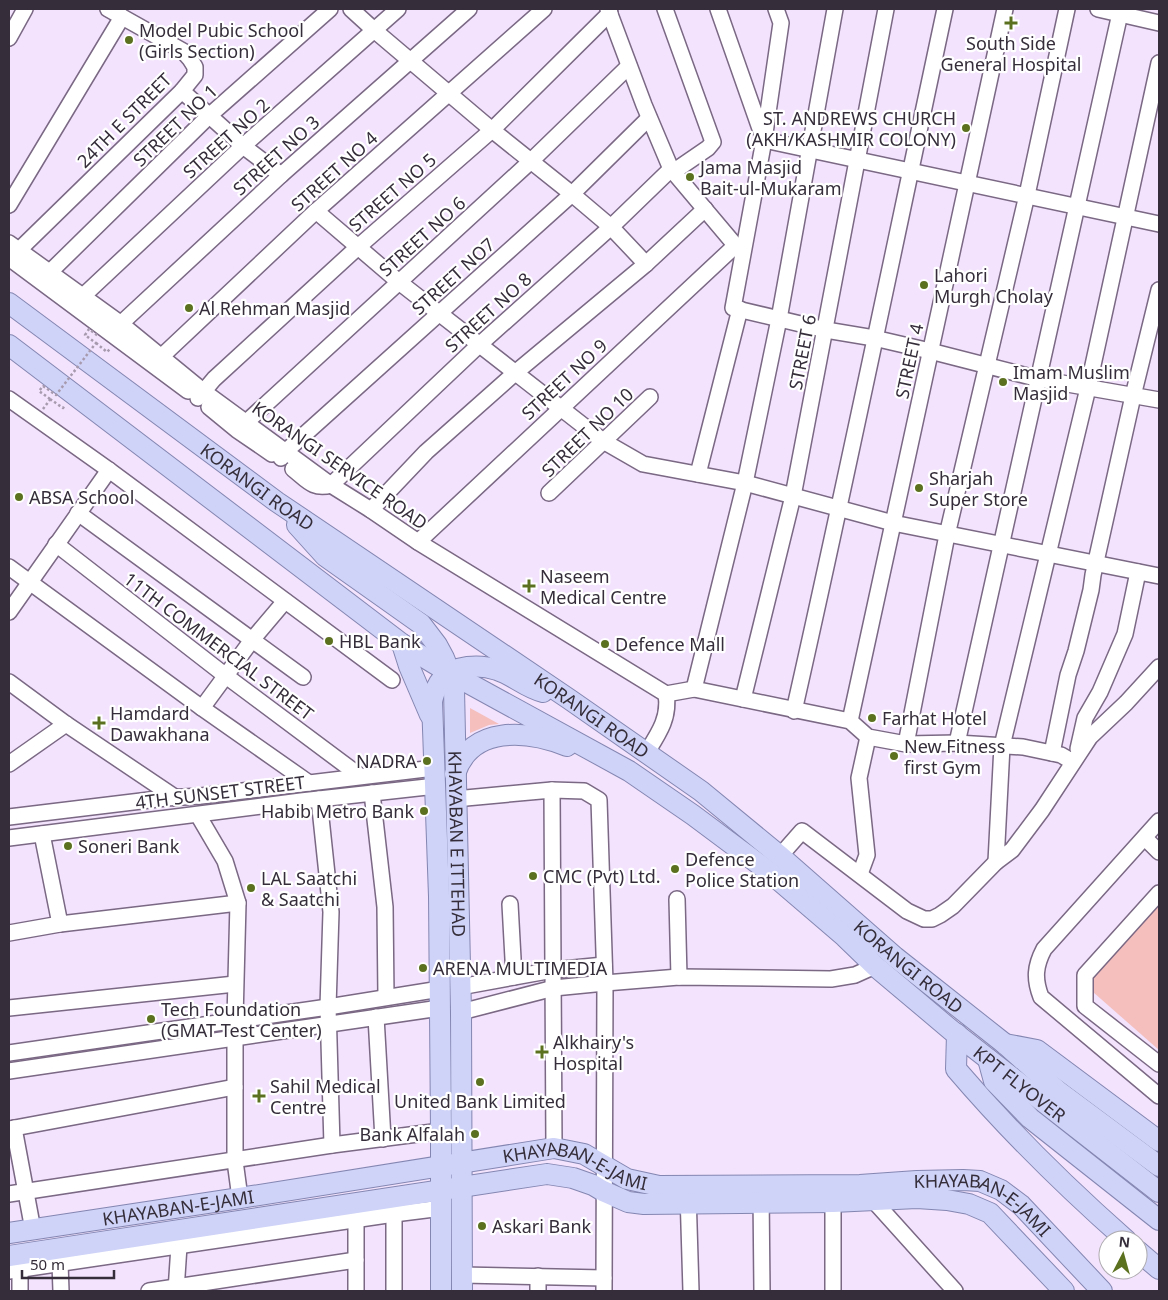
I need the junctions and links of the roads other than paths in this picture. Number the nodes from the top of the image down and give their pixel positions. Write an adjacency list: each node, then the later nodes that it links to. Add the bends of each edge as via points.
1 (25, 9): 22 (street)
2 (108, 9): 19 (street, 24TH E STREET)
3 (330, 9): 28 (street, STREET NO 1)
4 (351, 9): 21 (street)
5 (398, 9): 21 (street, STREET NO 2)
6 (469, 9): 23 (street, STREET NO 3)
7 (544, 9): 27 (street, STREET NO 4)
8 (664, 9): 36 (street, STREET NO 8, via 712,142 708,148)
9 (718, 9): 31 (street)
10 (776, 9): 31 (street, via 781,23)
11 (835, 9): 33 (street)
12 (886, 9): 34 (street, STREET 6)
13 (945, 9): 37 (street)
14 (1005, 9): 39 (street, STREET 4)
15 (1067, 9): 41 (street)
16 (1098, 9): 18 (street)
17 (609, 11): 25 (street); 30 (street, STREET NO 5)
18 (1120, 11): 20 (street); 43 (street)
19 (122, 17): 26 (street, 24TH E STREET, via 183,51 190,59 195,75); 42 (street)
20 (1159, 23)
21 (374, 30): 23 (street); 32 (street, STREET NO 2)
22 (9, 38)
23 (410, 61): 27 (street); 38 (street, STREET NO 3)
24 (1159, 63): 46 (street)
25 (629, 66): 29 (street); 35 (street, STREET NO 6)
26 (182, 91): 28 (street); 50 (street, 24TH E STREET)
27 (449, 94): 30 (street); 45 (street, STREET NO 4)
28 (210, 115): 32 (street); 53 (street, STREET NO 1)
29 (649, 118): 36 (street); 40 (street, STREET NO7)
30 (492, 130): 35 (street); 49 (street, STREET NO 5)
31 (764, 140): 33 (street); 51 (street)
32 (244, 146): 38 (street); 56 (street, STREET NO 2)
33 (810, 149): 34 (street); 60 (street)
34 (856, 159): 37 (street); 61 (street, STREET 6)
35 (532, 161): 40 (street); 54 (street, STREET NO 6)
36 (672, 170): 44 (street); 48 (street, STREET NO 8)
37 (910, 171): 39 (street); 63 (street)
38 (281, 175): 62 (street, STREET NO 3)
39 (967, 183): 41 (street); 66 (street, STREET 4)
40 (572, 194): 48 (street); 59 (street, STREET NO7)
41 (1027, 196): 43 (street); 68 (street)
42 (9, 205)
43 (1077, 206): 46 (street); 70 (street)
44 (705, 209): 51 (street); 52 (street)
45 (316, 212): 49 (street); 67 (street, STREET NO 4)
46 (1126, 216): 47 (street); 71 (street)
47 (1159, 224)
48 (611, 227): 52 (street); 65 (street, STREET NO 8)
49 (358, 247): 54 (street); 72 (street, STREET NO 5)
50 (12, 250): 53 (street); 62 (street)
51 (739, 250): 58 (street, via 733,308); 77 (street, STREET NO 9)
52 (646, 264): 69 (street)
53 (50, 272): 56 (street)
54 (399, 282): 59 (street); 78 (street, STREET NO 6)
55 (1159, 290): 73 (street)
56 (82, 297): 62 (street)
57 (9, 303): 87 (main road, KORANGI ROAD)
58 (740, 309): 60 (street); 82 (street)
59 (439, 314): 65 (street); 80 (street, STREET NO7)
60 (779, 319): 61 (street); 83 (street)
61 (826, 330): 63 (street); 86 (street, STREET 6)
62 (110, 331): 67 (street, KORANGI SERVICE ROAD)
63 (874, 338): 66 (street); 88 (street)
64 (9, 344): 105 (main road, KORANGI ROAD, via 56,392)
65 (479, 345): 69 (street); 84 (street, STREET NO 8)
66 (930, 351): 68 (street); 91 (street, STREET 4)
67 (159, 362): 72 (street, KORANGI SERVICE ROAD)
68 (987, 366): 70 (street); 92 (street)
69 (515, 372): 77 (street); 89 (street, via 426,452)
70 (1039, 379): 71 (street); 95 (street)
71 (1088, 388): 73 (street); 96 (street)
72 (200, 394): 78 (street, KORANGI SERVICE ROAD)
73 (1133, 396): 76 (street); 97 (street)
74 (650, 398): 79 (street, STREET NO 10)
75 (9, 399): 81 (street)
76 (1159, 400)
77 (560, 408): 79 (street); 93 (street, STREET NO 9)
78 (242, 426): 80 (street, KORANGI SERVICE ROAD)
79 (603, 441): 82 (street, via 643,464); 85 (street, STREET NO 10)
80 (283, 455): 84 (street, KORANGI SERVICE ROAD)
81 (109, 470): 90 (street); 102 (street)
82 (698, 474): 83 (street)
83 (745, 483): 86 (street); 112 (street)
84 (331, 485): 89 (street, KORANGI SERVICE ROAD)
85 (549, 493)
86 (794, 496): 88 (street); 115 (street, STREET 6)
87 (277, 502): 107 (main road, KHAYABAN E ITTEHAD, via 325,556 421,624 437,644); 114 (main road, KORANGI ROAD)
88 (840, 509): 91 (street); 119 (street)
89 (372, 510): 93 (street, KORANGI SERVICE ROAD)
90 (78, 513): 94 (street); 104 (street)
91 (892, 523): 92 (street); 120 (street, STREET 4)
92 (947, 535): 95 (street); 124 (street)
93 (418, 542): 113 (street, KORANGI SERVICE ROAD)
94 (56, 544): 101 (street); 108 (street, 11TH COMMERCIAL STREET)
95 (1002, 545): 96 (street); 123 (street)
96 (1048, 555): 97 (street); 125 (street)
97 (1096, 565): 99 (street); 127 (street)
98 (9, 567): 101 (street)
99 (1138, 572): 100 (street); 128 (street, via 1125,634 1108,676 1085,718)
100 (1159, 576)
101 (29, 582): 103 (street); 117 (street)
102 (285, 601): 104 (street); 110 (street)
103 (9, 612)
104 (252, 640): 108 (street); 109 (street)
105 (402, 644): 107 (main road, KORANGI ROAD); 118 (main road, via 409,666)
106 (1159, 667): 128 (street, via 1090,737)
107 (450, 673): 114 (main road, via 469,666 491,668 532,689); 116 (main road, KHAYABAN E ITTEHAD); 118 (main road, via 442,678 435,690); 130 (main road, KORANGI ROAD)
108 (226, 676): 117 (street); 131 (street, 11TH COMMERCIAL STREET)
109 (303, 677)
110 (392, 680)
111 (9, 682): 121 (street)
112 (694, 689): 113 (street); 115 (street)
113 (666, 694): 126 (street, via 668,704 664,723)
114 (569, 699): 126 (main road, KORANGI ROAD)
115 (743, 699): 119 (street)
116 (454, 701): 118 (main road, via 444,693 436,695); 133 (main road, KHAYABAN E ITTEHAD)
117 (202, 708): 134 (street)
118 (432, 710): 132 (main road, KHAYABAN E ITTEHAD)
119 (794, 711): 120 (street)
120 (850, 721): 122 (street)
121 (66, 724): 129 (street); 138 (street)
122 (868, 737): 124 (street); 152 (street, via 859,778 867,854)
123 (957, 743): 124 (street); 125 (street)
124 (906, 744)
125 (1002, 746): 127 (street); 151 (street)
126 (647, 752): 150 (main road, KORANGI ROAD)
127 (1052, 753): 128 (street)
128 (1075, 758): 151 (street, via 1012,850)
129 (9, 764)
130 (629, 771): 133 (main road, via 554,741 509,735 493,737 472,747 459,762); 160 (main road, KORANGI ROAD, via 768,871 845,938)
131 (360, 776): 132 (street, 4TH SUNSET STREET); 134 (street, 4TH SUNSET STREET)
132 (435, 777): 136 (street, 4TH SUNSET STREET); 169 (main road, KHAYABAN E ITTEHAD)
133 (454, 777): 140 (main road, KHAYABAN E ITTEHAD)
134 (304, 783): 137 (street, 4TH SUNSET STREET); 141 (street)
135 (552, 790): 140 (street); 159 (street, via 584,791 600,800); 161 (street)
136 (372, 793): 139 (street, 4TH SUNSET STREET); 168 (street, via 385,907)
137 (201, 796): 138 (street, 4TH SUNSET STREET); 142 (street, via 197,806)
138 (171, 798): 143 (street, 4TH SUNSET STREET); 144 (street, via 174,807)
139 (319, 798): 141 (street, 4TH SUNSET STREET); 170 (street, via 331,912)
140 (455, 799): 166 (main road, KHAYABAN E ITTEHAD)
141 (301, 800): 142 (street, 4TH SUNSET STREET)
142 (202, 814): 144 (street, 4TH SUNSET STREET); 155 (street, via 225,861)
143 (9, 817)
144 (170, 818): 146 (street, 4TH SUNSET STREET)
145 (1159, 821): 148 (street)
146 (42, 834): 147 (street, 4TH SUNSET STREET); 157 (street)
147 (9, 838)
148 (1144, 838): 149 (street); 185 (street, via 1044,949 1035,973 1041,997)
149 (1159, 852)
150 (780, 856): 152 (street, via 802,831); 160 (main road, KORANGI ROAD)
151 (996, 862): 152 (street, via 953,906 932,919 907,911)
152 (860, 874)
153 (1159, 893): 181 (street, via 1085,975 1085,1006)
154 (677, 899): 163 (street)
155 (238, 903): 157 (street); 165 (street)
156 (510, 904): 162 (street)
157 (60, 924): 158 (street)
158 (9, 932)
159 (604, 965): 161 (street); 164 (street)
160 (884, 965): 163 (street, via 831,979); 176 (main road, KPT FLYOVER); 178 (main road, KORANGI ROAD, via 969,1017)
161 (553, 970): 162 (street); 167 (street)
162 (514, 977): 166 (street)
163 (679, 977): 164 (street)
164 (604, 983): 167 (street); 194 (street)
165 (236, 984): 171 (street); 174 (street)
166 (460, 988): 172 (main road, KHAYABAN E ITTEHAD)
167 (554, 988): 172 (street); 191 (street)
168 (386, 997): 169 (street); 170 (street)
169 (440, 998): 173 (street); 187 (main road, KHAYABAN E ITTEHAD)
170 (328, 1007): 174 (street); 175 (street)
171 (9, 1008)
172 (461, 1012): 193 (main road, KHAYABAN E ITTEHAD)
173 (376, 1017): 175 (street); 188 (street)
174 (235, 1019): 179 (street)
175 (329, 1025): 177 (street); 190 (street)
176 (954, 1032): 180 (main road, KPT FLYOVER); 212 (main road, via 956,1069 980,1098)
177 (235, 1037): 182 (street); 183 (street)
178 (1005, 1044): 184 (main road, KPT FLYOVER); 189 (main road, KORANGI ROAD, via 1037,1050)
179 (9, 1052)
180 (988, 1059): 184 (main road, KPT FLYOVER); 210 (main road, via 994,1081 1030,1118)
181 (1159, 1064)
182 (9, 1071)
183 (235, 1088): 186 (street); 192 (street)
184 (1050, 1096): 196 (main road, KPT FLYOVER); 199 (main road, KPT FLYOVER)
185 (1159, 1096)
186 (11, 1128): 198 (street)
187 (441, 1132): 188 (street); 195 (main road, KHAYABAN E ITTEHAD)
188 (383, 1139): 190 (street)
189 (1159, 1141)
190 (332, 1145): 192 (street)
191 (554, 1148): 193 (main road, KHAYABAN-E-JAMI); 194 (main road, KHAYABAN-E-JAMI, via 584,1154)
192 (235, 1161): 198 (street); 204 (street)
193 (462, 1163): 195 (main road, KHAYABAN-E-JAMI); 197 (main road, KHAYABAN E ITTEHAD)
194 (603, 1165): 201 (main road, KHAYABAN-E-JAMI, via 627,1179); 205 (street)
195 (441, 1166): 204 (main road, KHAYABAN-E-JAMI); 206 (main road, KHAYABAN E ITTEHAD)
196 (1159, 1166)
197 (462, 1188): 205 (main road, KHAYABAN-E-JAMI, via 547,1174 593,1185); 206 (main road, KHAYABAN-E-JAMI); 221 (main road, KHAYABAN E ITTEHAD)
198 (26, 1191): 200 (street); 211 (street)
199 (1159, 1192)
200 (9, 1194)
201 (688, 1194): 202 (main road, KHAYABAN-E-JAMI); 205 (main road, KHAYABAN-E-JAMI, via 644,1204); 231 (street)
202 (765, 1194): 203 (main road, KHAYABAN-E-JAMI); 232 (street)
203 (830, 1194): 207 (main road); 233 (street); 236 (main road, KHAYABAN-E-JAMI, via 963,1180 980,1182 1001,1190 1022,1206)
204 (240, 1198): 211 (main road, KHAYABAN-E-JAMI)
205 (604, 1199): 222 (street)
206 (442, 1200): 208 (street); 218 (main road, KHAYABAN-E-JAMI); 229 (main road, KHAYABAN E ITTEHAD)
207 (873, 1200): 234 (street); 235 (main road, via 947,1200 969,1204 990,1214)
208 (394, 1214): 209 (street); 228 (street)
209 (356, 1220): 214 (street); 215 (street)
210 (1159, 1220)
211 (32, 1230): 213 (main road, KHAYABAN-E-JAMI)
212 (1115, 1230)
213 (9, 1233)
214 (179, 1246): 217 (street); 223 (street)
215 (356, 1260): 223 (street); 227 (street)
216 (1148, 1260): 219 (main road)
217 (60, 1263): 218 (street); 225 (street)
218 (12, 1266): 224 (street)
219 (1159, 1270)
220 (538, 1276): 221 (street); 222 (street); 230 (street)
221 (462, 1283)
222 (604, 1285)
223 (177, 1289): 226 (street)
224 (20, 1291)
225 (61, 1291)
226 (149, 1291)
227 (356, 1291)
228 (394, 1291)
229 (441, 1291)
230 (538, 1291)
231 (690, 1291)
232 (762, 1291)
233 (832, 1291)
234 (955, 1291)
235 (1064, 1291)
236 (1102, 1291)

